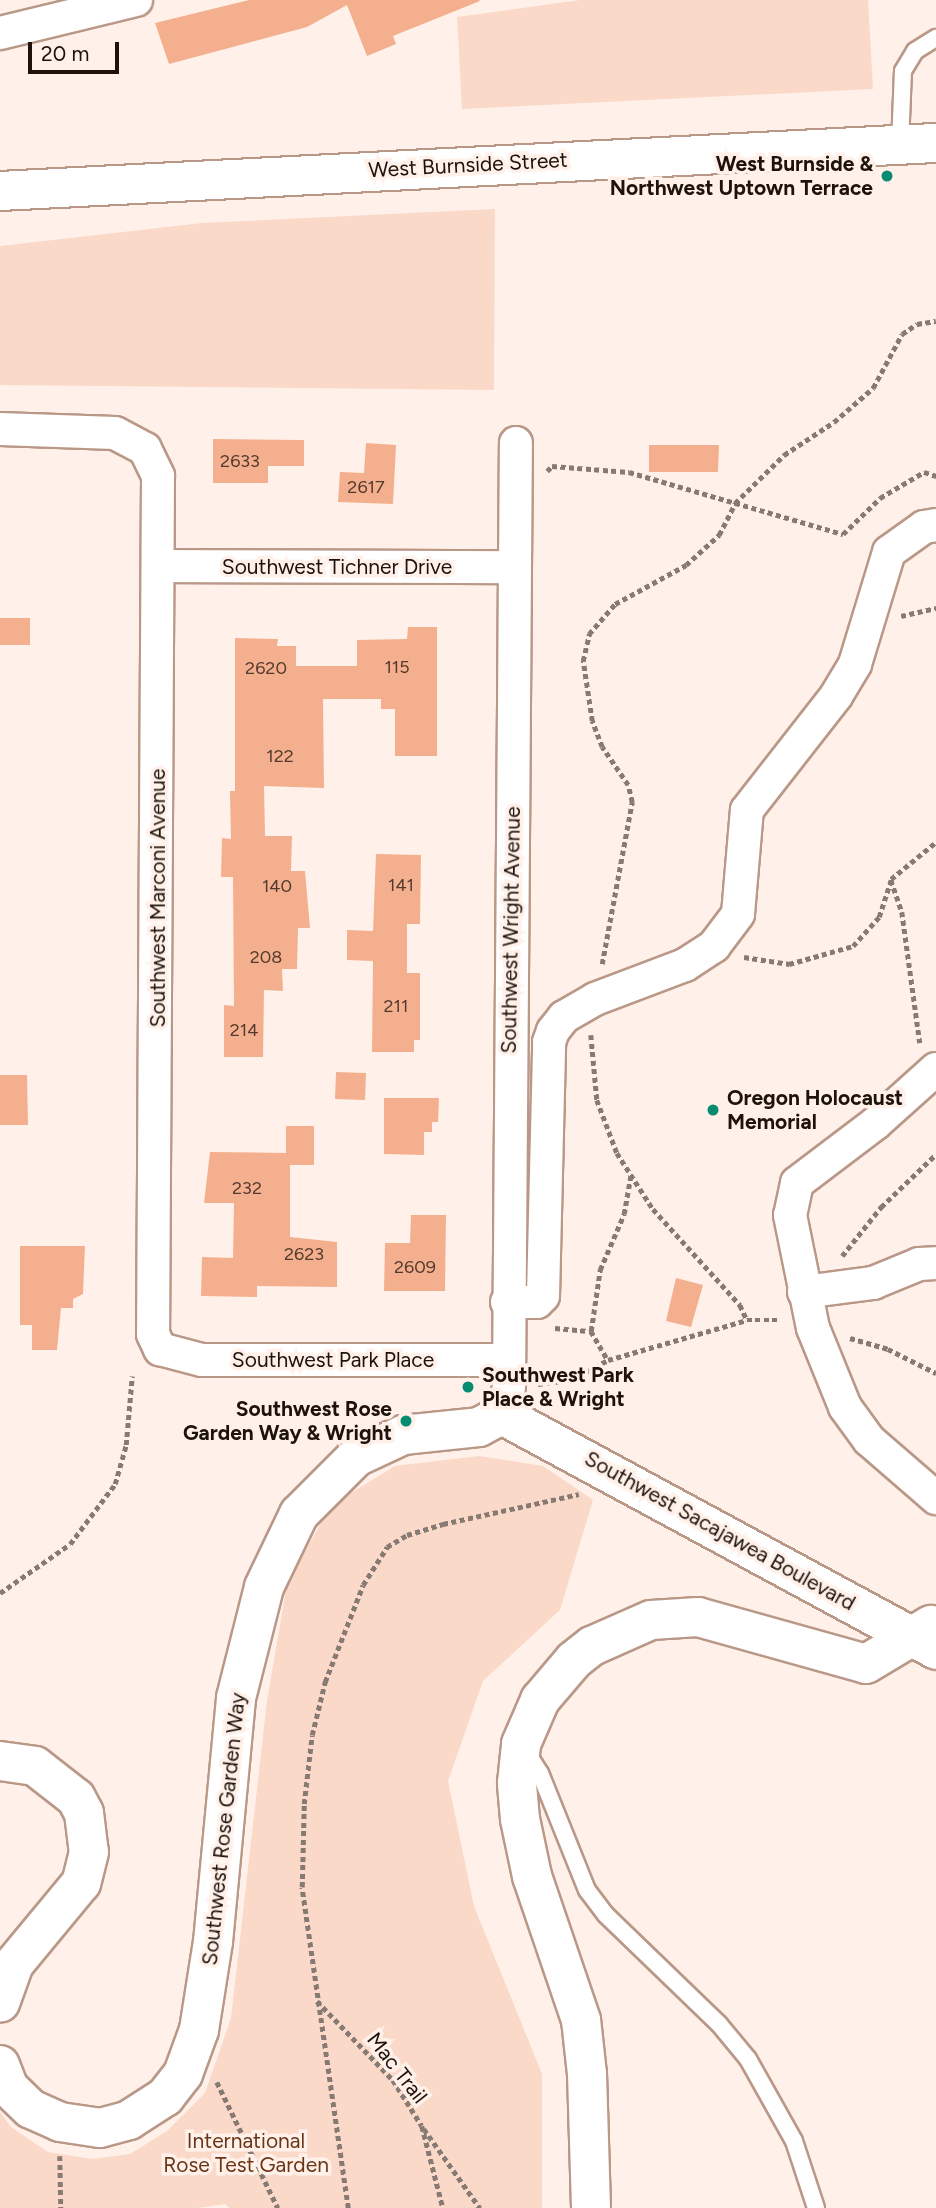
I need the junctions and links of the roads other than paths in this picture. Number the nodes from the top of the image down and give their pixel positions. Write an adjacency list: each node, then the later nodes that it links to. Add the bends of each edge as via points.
1 (136, 0): 2 (street)
2 (0, 33)
3 (936, 38): 4 (lane, via 915,51 904,71)
4 (918, 144): 5 (street, West Burnside Street)
5 (0, 191)
6 (0, 429): 9 (street, Southwest Marconi Avenue, via 102,431 145,449 158,476)
7 (516, 443): 10 (street, Southwest Wright Avenue)
8 (936, 525): 14 (street, via 924,527 889,552 855,664 836,696 747,810 738,914 714,946 685,965 594,999 564,1017 553,1031 549,1042 543,1296 537,1302)
9 (160, 566): 10 (street, Southwest Tichner Drive); 15 (street, Southwest Marconi Avenue, via 153,1334)
10 (515, 568): 14 (street, Southwest Wright Avenue)
11 (931, 1075): 13 (street, via 797,1183 790,1215)
12 (936, 1264): 13 (street, via 919,1264 873,1283)
13 (816, 1290): 18 (street, via 845,1406 869,1440)
14 (507, 1302): 16 (street, Southwest Wright Avenue)
15 (160, 1349): 16 (street, Southwest Park Place, via 202,1360)
16 (507, 1360): 17 (street, Southwest Wright Avenue, via 507,1404)
17 (502, 1415): 19 (street, Southwest Sacajawea Boulevard); 23 (street, Southwest Rose Garden Way, via 479,1427 403,1435 356,1457 299,1514 277,1556 264,1587 236,1698 213,1942 183,2074 165,2097 129,2120 100,2128 60,2122 31,2109 9,2088)
18 (936, 1498)
19 (927, 1636): 20 (street, via 866,1664 698,1617 651,1620 613,1635 574,1660 540,1700)
20 (521, 1744): 24 (street, via 520,1819 533,1876 580,2020 587,2074); 25 (lane, via 540,1773 587,1890 748,2059 794,2141)
21 (0, 1761): 22 (street, via 35,1766 76,1798 84,1813 89,1852 81,1883 14,1964)
22 (0, 2003)
23 (0, 2065)
24 (591, 2208)
25 (816, 2208)

